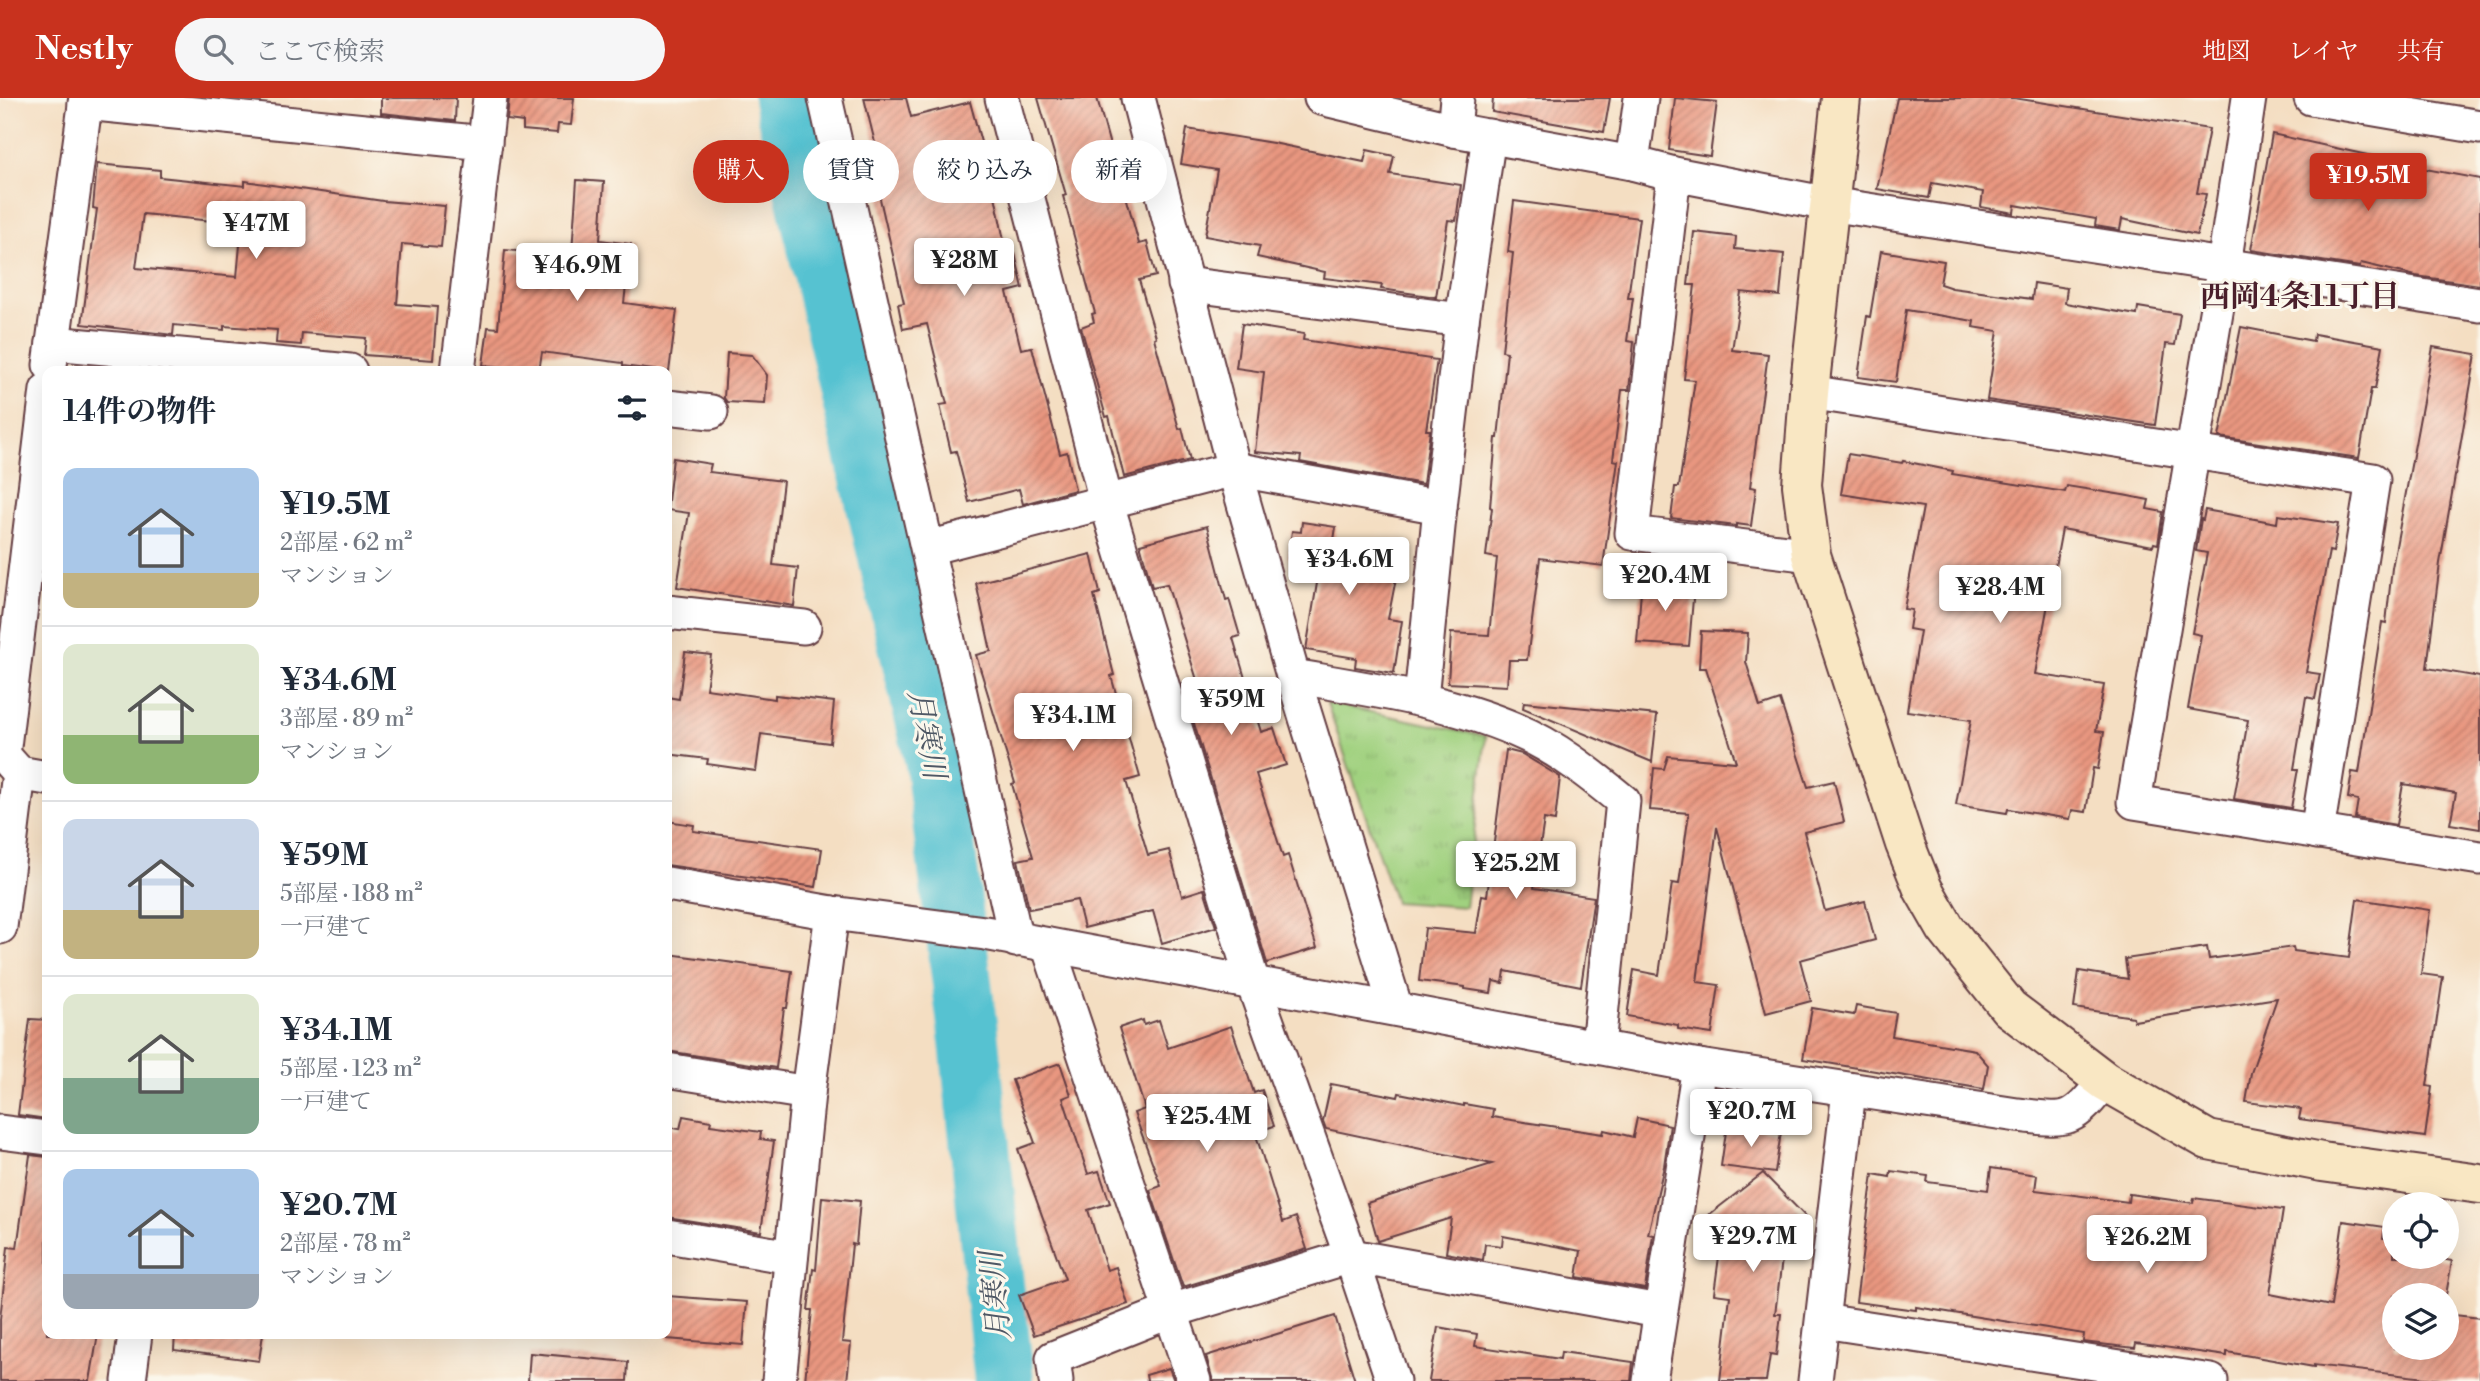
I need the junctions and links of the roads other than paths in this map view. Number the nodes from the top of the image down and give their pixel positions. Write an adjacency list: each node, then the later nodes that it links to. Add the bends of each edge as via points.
1 (490, 98): 14 (street)
2 (825, 98): 34 (street)
3 (1002, 98): 31 (street)
4 (1138, 98): 19 (street)
5 (1321, 98): 11 (street)
6 (1641, 98): 15 (street)
7 (1841, 98): 17 (street)
8 (2249, 98): 18 (street)
9 (2311, 98): 12 (street)
10 (85, 101): 14 (street); 22 (street)
11 (1455, 114): 13 (street)
12 (2480, 127)
13 (1489, 136): 15 (street); 21 (street)
14 (485, 143): 24 (street)
15 (1632, 163): 16 (street)
16 (1674, 174): 17 (street); 35 (street, via 1632,533)
17 (1829, 204): 18 (street); 25 (street)
18 (2224, 265): 20 (street); 28 (street)
19 (1185, 284): 21 (street); 29 (street)
20 (2480, 305)
21 (1462, 320): 32 (street)
22 (51, 357): 23 (street)
23 (243, 366)
24 (459, 366)
25 (1809, 392): 28 (street); 35 (street, via 1802,485)
26 (672, 408): 27 (street)
27 (711, 412)
28 (2193, 451): 41 (street, via 2372,480); 41 (street, via 2134,802)
29 (1234, 469): 31 (street); 32 (street); 38 (street)
30 (42, 477): 33 (street)
31 (1106, 501): 34 (street); 47 (street)
32 (1440, 507): 39 (street)
33 (38, 547): 40 (street, via 4,755)
34 (928, 548): 46 (street)
35 (1811, 555): 52 (street, via 1923,889 1946,929 2010,1008)
36 (672, 613): 37 (street)
37 (804, 627)
38 (1293, 676): 39 (street); 48 (street)
39 (1421, 699): 49 (street, via 1517,730 1581,767 1623,800)
40 (33, 775): 45 (street)
41 (2318, 832): 42 (street)
42 (2480, 858)
43 (672, 885): 44 (street)
44 (832, 913): 46 (street); 54 (street)
45 (0, 927)
46 (1016, 939): 47 (street); 61 (street)
47 (1253, 983): 48 (street); 59 (street)
48 (1396, 1009): 49 (street)
49 (1598, 1046): 50 (street)
50 (1699, 1066): 53 (street); 62 (street)
51 (672, 1071): 54 (street)
52 (2105, 1081): 53 (street, via 2081,1110 2058,1120); 57 (street, via 2207,1140)
53 (1849, 1091): 63 (street)
54 (808, 1093): 60 (street)
55 (0, 1132): 56 (street)
56 (42, 1137)
57 (2480, 1184)
58 (672, 1237): 60 (street)
59 (1351, 1256): 61 (street); 62 (street); 69 (street)
60 (791, 1257): 66 (street)
61 (1171, 1311): 67 (street, via 1053,1358); 68 (street)
62 (1659, 1311): 70 (street)
63 (1823, 1321): 71 (street); 72 (street)
64 (134, 1339): 65 (street)
65 (129, 1381)
66 (779, 1381)
67 (1056, 1381)
68 (1194, 1381)
69 (1393, 1381)
70 (1650, 1381)
71 (1815, 1381)
72 (2211, 1381)

